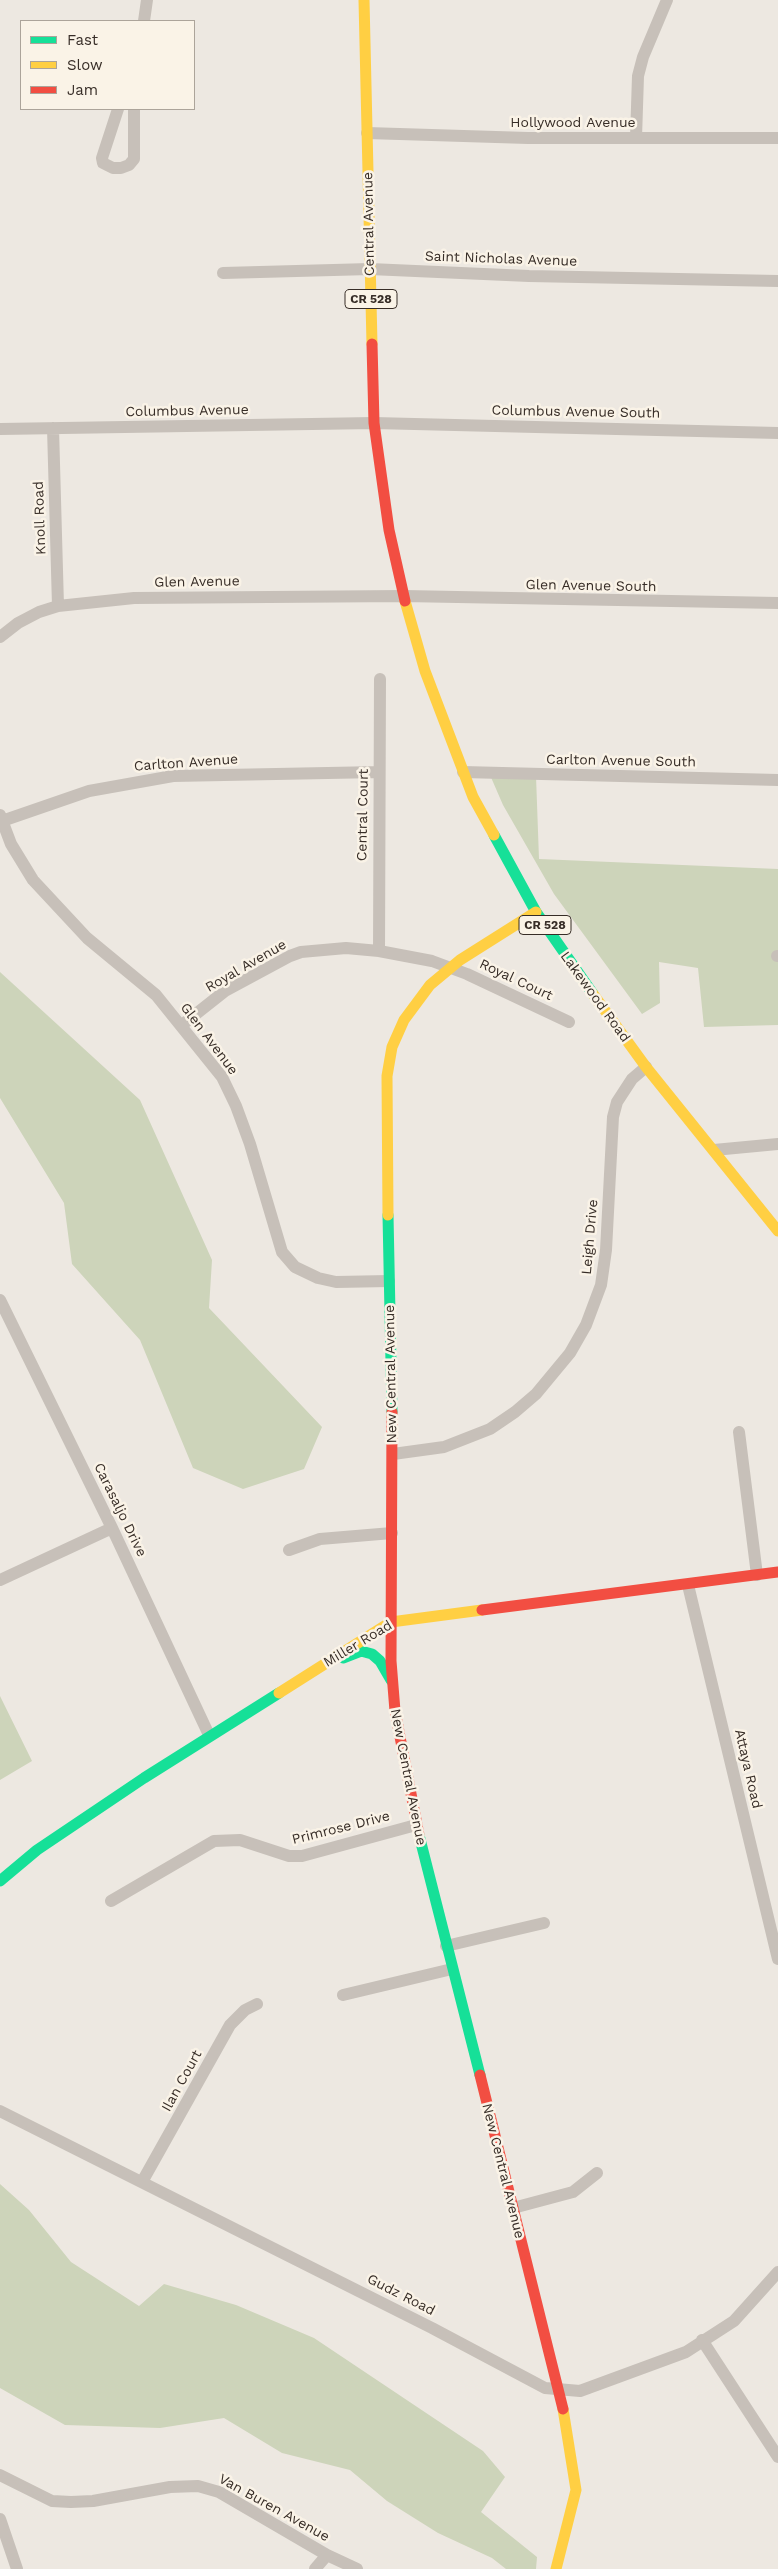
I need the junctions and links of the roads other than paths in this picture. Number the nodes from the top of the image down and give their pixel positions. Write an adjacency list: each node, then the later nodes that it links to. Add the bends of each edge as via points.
1 (147, 0): 4 (street)
2 (364, 0): 7 (street, Central Avenue / CR 528)
3 (667, 0): 8 (street, via 638,76)
4 (144, 20)
5 (118, 110): 6 (street, via 102,158 103,164 113,168 129,165 134,159)
6 (134, 110)
7 (367, 133): 8 (street, Hollywood Avenue); 10 (street, Central Avenue / CR 528)
8 (636, 138): 9 (street, Hollywood Avenue)
9 (778, 138)
10 (370, 269): 11 (street, Saint Nicholas Avenue); 12 (street, Saint Nicholas Avenue); 13 (street, Central Avenue / CR 528)
11 (223, 272)
12 (778, 281)
13 (374, 423): 14 (street, Columbus Avenue); 16 (street, Columbus Avenue South); 17 (street, Central Avenue / CR 528, via 389,530)
14 (53, 428): 15 (street, Columbus Avenue); 19 (street, Knoll Road)
15 (0, 429)
16 (778, 433)
17 (404, 596): 18 (street, Glen Avenue South); 19 (street, Glen Avenue, via 134,598); 23 (street, Lakewood Road / CR 528, via 425,671)
18 (778, 603)
19 (58, 606): 20 (street, Glen Avenue, via 25,619)
20 (0, 637)
21 (380, 679): 22 (street, Central Court)
22 (379, 772): 25 (street, Carlton Avenue, via 173,776 89,791); 27 (street, Central Court)
23 (463, 772): 24 (street, Carlton Avenue South); 26 (street, Lakewood Road / CR 528, via 473,797)
24 (778, 780)
25 (1, 818): 30 (street, Glen Avenue, via 33,880 58,909 87,938 156,994)
26 (536, 912): 28 (street, New Central Avenue); 31 (street, Lakewood Road / CR 528)
27 (379, 951): 28 (street, Royal Avenue, via 432,961); 30 (street, Royal Avenue, via 346,948 290,956 225,992)
28 (450, 968): 29 (street, Royal Court); 35 (street, New Central Avenue, via 430,986 404,1020 392,1047 387,1076 386,1125)
29 (569, 1022)
30 (182, 1025): 35 (street, Glen Avenue, via 222,1077 236,1106 282,1252 295,1267 318,1278 336,1282)
31 (646, 1067): 33 (street, Lakewood Road / CR 528); 38 (street, Leigh Drive, via 617,1102 601,1285 586,1325 570,1353 536,1394 490,1429 444,1446)
32 (778, 1144): 33 (street)
33 (714, 1150): 34 (street, Lakewood Road / CR 528)
34 (778, 1231)
35 (389, 1281): 38 (street, New Central Avenue)
36 (0, 1300): 39 (street, Carasaljo Drive)
37 (739, 1432): 43 (street)
38 (393, 1454): 40 (street, New Central Avenue)
39 (112, 1528): 44 (street); 49 (street, Carasaljo Drive)
40 (392, 1533): 41 (street, via 320,1539); 46 (street, New Central Avenue)
41 (289, 1550)
42 (778, 1572): 43 (street, Miller Road)
43 (757, 1575): 45 (street, Miller Road)
44 (0, 1580)
45 (688, 1585): 46 (street, Miller Road); 55 (street, Attaya Road)
46 (391, 1622): 47 (street, Miller Road); 48 (street, New Central Avenue)
47 (316, 1668): 48 (street, via 361,1651 380,1661); 49 (street, Miller Road)
48 (393, 1683): 50 (street, New Central Avenue, via 403,1766)
49 (209, 1735): 51 (street, Miller Road, via 37,1850)
50 (416, 1825): 52 (street, Primrose Drive, via 302,1856 289,1856 240,1840 214,1841); 54 (street, New Central Avenue)
51 (0, 1881)
52 (111, 1901)
53 (544, 1923): 54 (street)
54 (446, 1946): 56 (street, New Central Avenue)
55 (778, 1959)
56 (452, 1969): 57 (street); 62 (street, New Central Avenue)
57 (343, 1995)
58 (257, 2004): 61 (street, Ilan Court, via 245,2010 230,2025)
59 (0, 2111): 61 (street, Gudz Road)
60 (598, 2173): 62 (street, via 573,2192)
61 (142, 2182): 65 (street, Gudz Road, via 545,2388)
62 (513, 2208): 65 (street, New Central Avenue)
63 (778, 2272): 64 (street, Gudz Road, via 734,2321)
64 (702, 2340): 65 (street, Gudz Road, via 686,2352 658,2364 580,2391); 66 (street)
65 (560, 2391): 73 (street, New Central Avenue, via 576,2490)
66 (778, 2457)
67 (0, 2475): 69 (street, Van Buren Avenue, via 52,2500 71,2502 170,2487 198,2486 219,2492)
68 (0, 2519): 70 (street)
69 (327, 2555): 71 (street); 72 (street, Van Buren Avenue)
70 (17, 2569)
71 (315, 2569)
72 (357, 2569)
73 (556, 2569)

